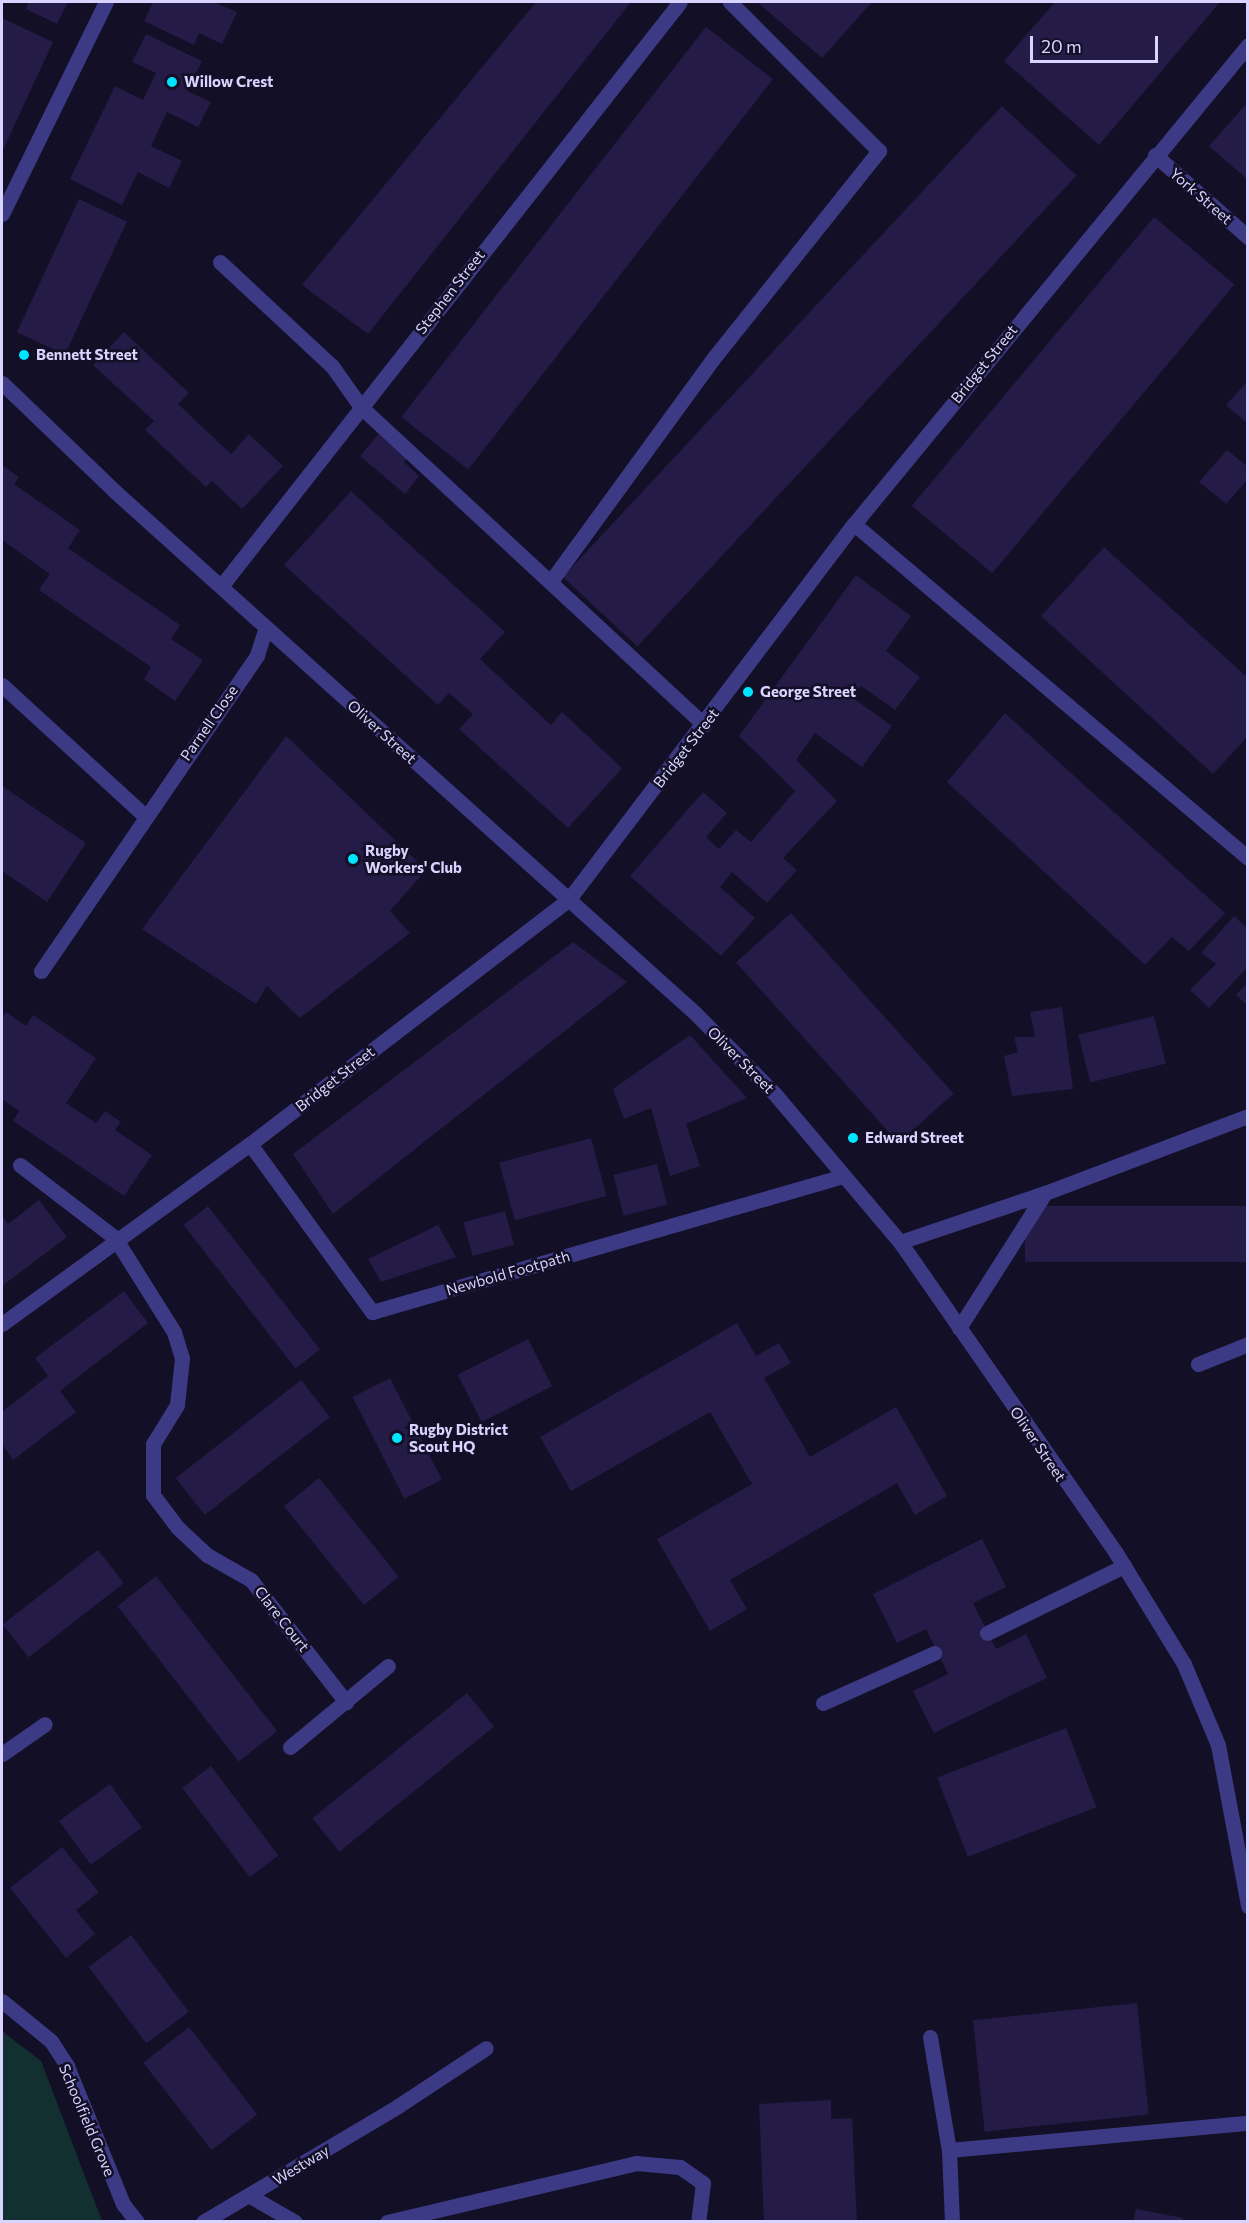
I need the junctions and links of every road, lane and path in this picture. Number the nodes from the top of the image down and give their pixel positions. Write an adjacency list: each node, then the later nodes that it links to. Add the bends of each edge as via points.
1 (106, 2): 6 (street)
2 (680, 2): 10 (street, Stephen Street)
3 (730, 2): 12 (street, via 879,151 712,360)
4 (1248, 45): 5 (street, Bridget Street)
5 (1155, 155): 7 (street, York Street); 11 (street, Bridget Street)
6 (2, 214)
7 (1248, 237)
8 (220, 262): 10 (street, via 332,366)
9 (2, 383): 13 (street, Oliver Street)
10 (361, 407): 12 (street); 13 (street, Stephen Street)
11 (854, 524): 16 (street, Bridget Street); 18 (street)
12 (551, 581): 16 (street)
13 (222, 585): 14 (street, Oliver Street)
14 (266, 628): 17 (street, Parnell Close, via 258,655); 19 (street, Oliver Street)
15 (2, 685): 17 (street)
16 (705, 724): 19 (street, Bridget Street)
17 (144, 815): 20 (street, Parnell Close)
18 (1248, 858)
19 (569, 899): 22 (street, Bridget Street); 24 (street, Oliver Street, via 766,1085)
20 (40, 971)
21 (1248, 1116): 25 (street)
22 (250, 1144): 24 (street, Newbold Footpath, via 372,1312); 26 (street, Bridget Street)
23 (20, 1165): 26 (street)
24 (843, 1176): 27 (street, Oliver Street)
25 (1045, 1193): 27 (street); 29 (street)
26 (115, 1238): 28 (street, Bridget Street); 36 (street, Clare Court, via 174,1332 182,1358 177,1405 153,1444 153,1495 178,1528 207,1555 251,1580)
27 (900, 1242): 29 (street, Oliver Street)
28 (2, 1324)
29 (960, 1328): 32 (street, Oliver Street)
30 (1248, 1344): 31 (street)
31 (1198, 1364)
32 (1124, 1566): 33 (street); 41 (street, Oliver Street, via 1184,1664 1218,1745)
33 (987, 1633)
34 (934, 1653): 37 (street)
35 (388, 1666): 36 (street)
36 (346, 1702): 39 (street)
37 (823, 1703)
38 (45, 1724): 40 (street)
39 (290, 1747)
40 (2, 1754)
41 (1248, 1906)
42 (2, 2001): 49 (street, Schoolfield Grove, via 51,2041 67,2066 109,2174)
43 (930, 2037): 46 (street)
44 (486, 2048): 47 (street, Westway)
45 (1248, 2123): 46 (street)
46 (949, 2150): 53 (street)
47 (250, 2196): 50 (street, Westway); 51 (street)
48 (389, 2221): 52 (street, via 636,2163 680,2167 703,2183)
49 (137, 2222)
50 (203, 2222)
51 (295, 2222)
52 (698, 2222)
53 (952, 2222)

